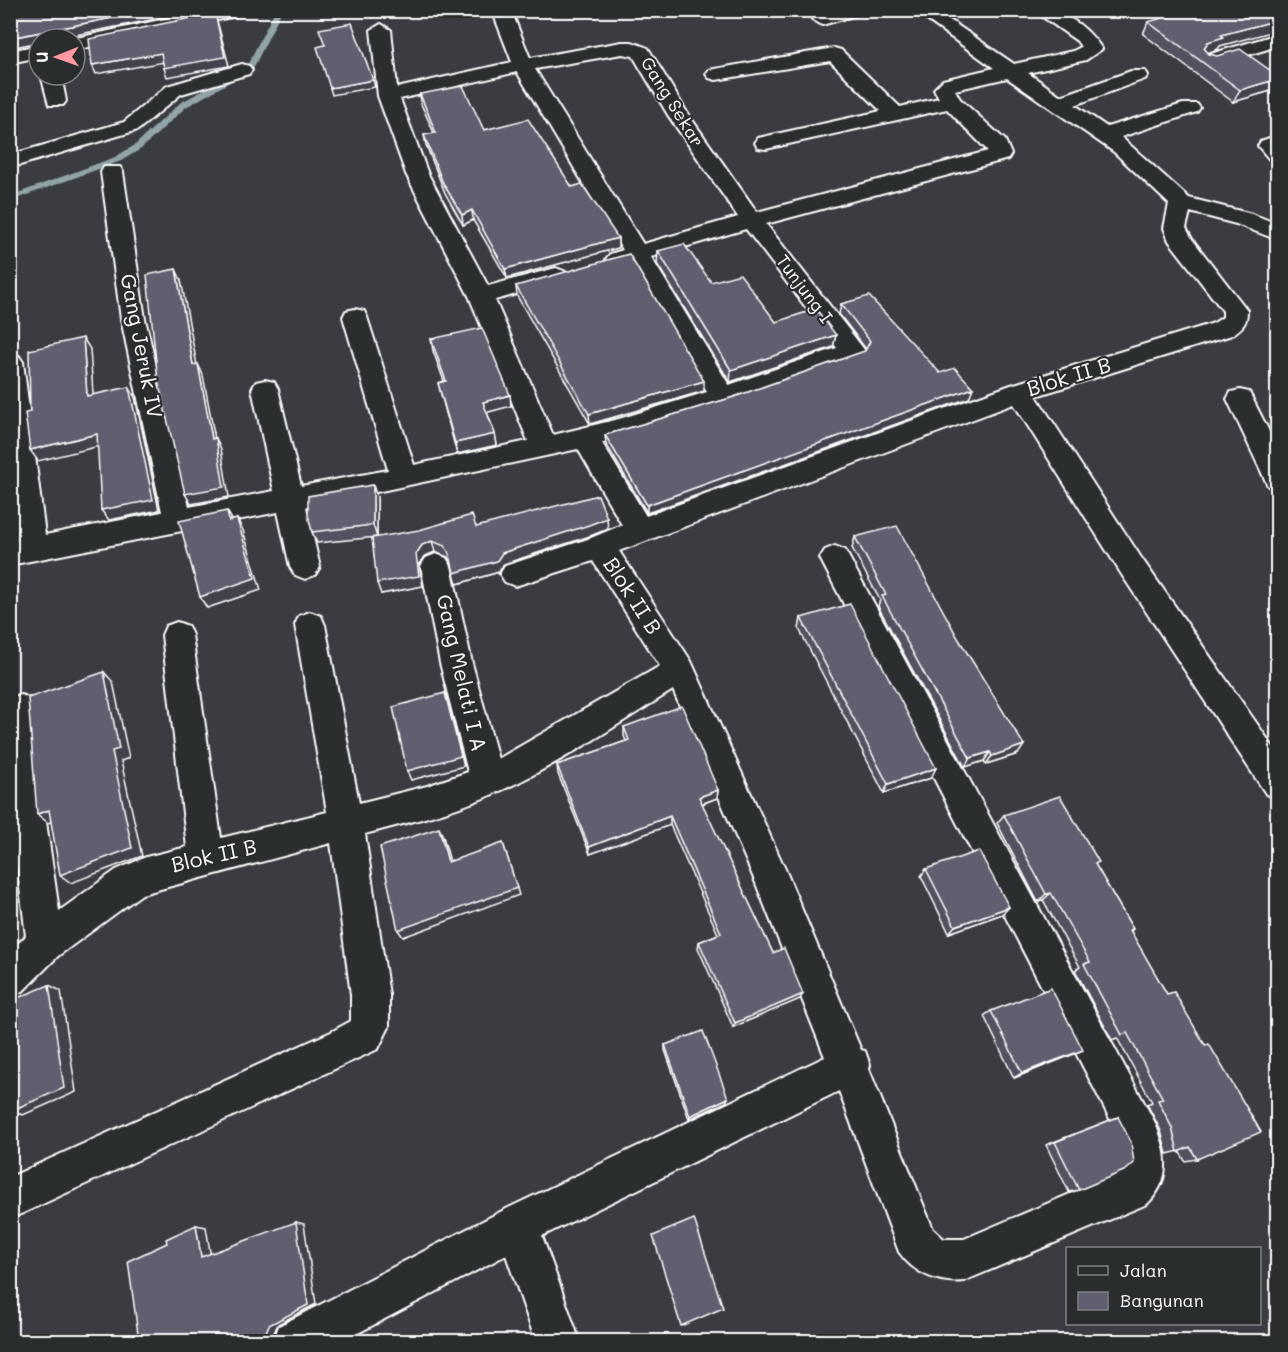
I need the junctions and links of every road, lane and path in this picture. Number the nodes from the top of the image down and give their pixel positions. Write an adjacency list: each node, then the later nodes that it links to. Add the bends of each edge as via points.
1 (236, 10): 9 (street)
2 (501, 10): 13 (street)
3 (853, 10): 6 (street)
4 (922, 10): 15 (street)
5 (1042, 10): 15 (street, via 1084,37 1092,49 1079,56)
6 (822, 19)
7 (381, 30): 19 (street)
8 (1278, 39): 12 (street)
9 (87, 41)
10 (27, 53): 11 (street)
11 (10, 57)
12 (1210, 60)
13 (523, 65): 19 (street); 32 (street, Gang Sekar, via 627,47 637,50); 34 (street)
14 (242, 70): 29 (street, via 174,90 140,121 122,130)
15 (1009, 71): 21 (street, via 950,84 944,89); 22 (street)
16 (716, 74): 24 (street, via 831,54)
17 (1138, 75): 22 (street)
18 (53, 87): 20 (street)
19 (388, 96): 35 (street, via 417,174)
20 (56, 101)
21 (951, 102): 24 (street); 32 (street, via 997,145 1000,154)
22 (1059, 104): 25 (street)
23 (1190, 108): 25 (street)
24 (895, 114): 27 (street)
25 (1104, 135): 31 (street)
26 (1278, 141): 28 (street, via 1269,146)
27 (766, 143)
28 (1278, 155)
29 (10, 162)
30 (112, 172): 47 (street, Gang Jeruk IV, via 133,319)
31 (1181, 203): 33 (street, via 1244,219); 39 (street, Blok II B, via 1175,228 1178,236 1235,310 1234,321 1223,329)
32 (752, 221): 34 (street); 40 (street, Tunjung I, via 852,351 850,355)
33 (1278, 233)
34 (637, 254): 35 (street); 40 (street)
35 (481, 296): 43 (street)
36 (355, 317): 44 (street)
37 (10, 362): 50 (street)
38 (265, 389): 46 (street)
39 (1020, 392): 48 (street, Blok II B); 60 (street)
40 (723, 397): 42 (street)
41 (1240, 399): 45 (street)
42 (585, 438): 43 (street); 48 (street)
43 (544, 446): 44 (street)
44 (404, 477): 46 (street)
45 (1278, 479)
46 (291, 498): 47 (street); 53 (street)
47 (177, 518): 50 (street)
48 (639, 530): 49 (street, Blok II B)
49 (600, 547): 54 (street); 57 (street, Blok II B)
50 (21, 552)
51 (835, 558): 65 (street, via 1140,1136 1147,1165 1143,1180 1132,1189 950,1263 922,1251 915,1237)
52 (436, 566): 59 (street, Gang Melati I A)
53 (305, 567)
54 (515, 574)
55 (310, 625): 61 (street)
56 (177, 635): 62 (street)
57 (680, 670): 59 (street, Blok II B, via 528,761); 65 (street, via 757,838)
58 (21, 709): 63 (street, via 28,815)
59 (486, 781): 61 (street, Blok II B, via 428,802)
60 (1278, 783)
61 (346, 824): 62 (street, Blok II B); 66 (street, via 370,995 370,1027 364,1035)
62 (206, 857): 63 (street, Blok II B, via 129,882)
63 (45, 944): 64 (street, Blok II B)
64 (10, 978)
65 (851, 1065): 67 (street)
66 (10, 1198)
67 (517, 1226): 68 (street); 69 (street)
68 (295, 1341)
69 (558, 1341)

